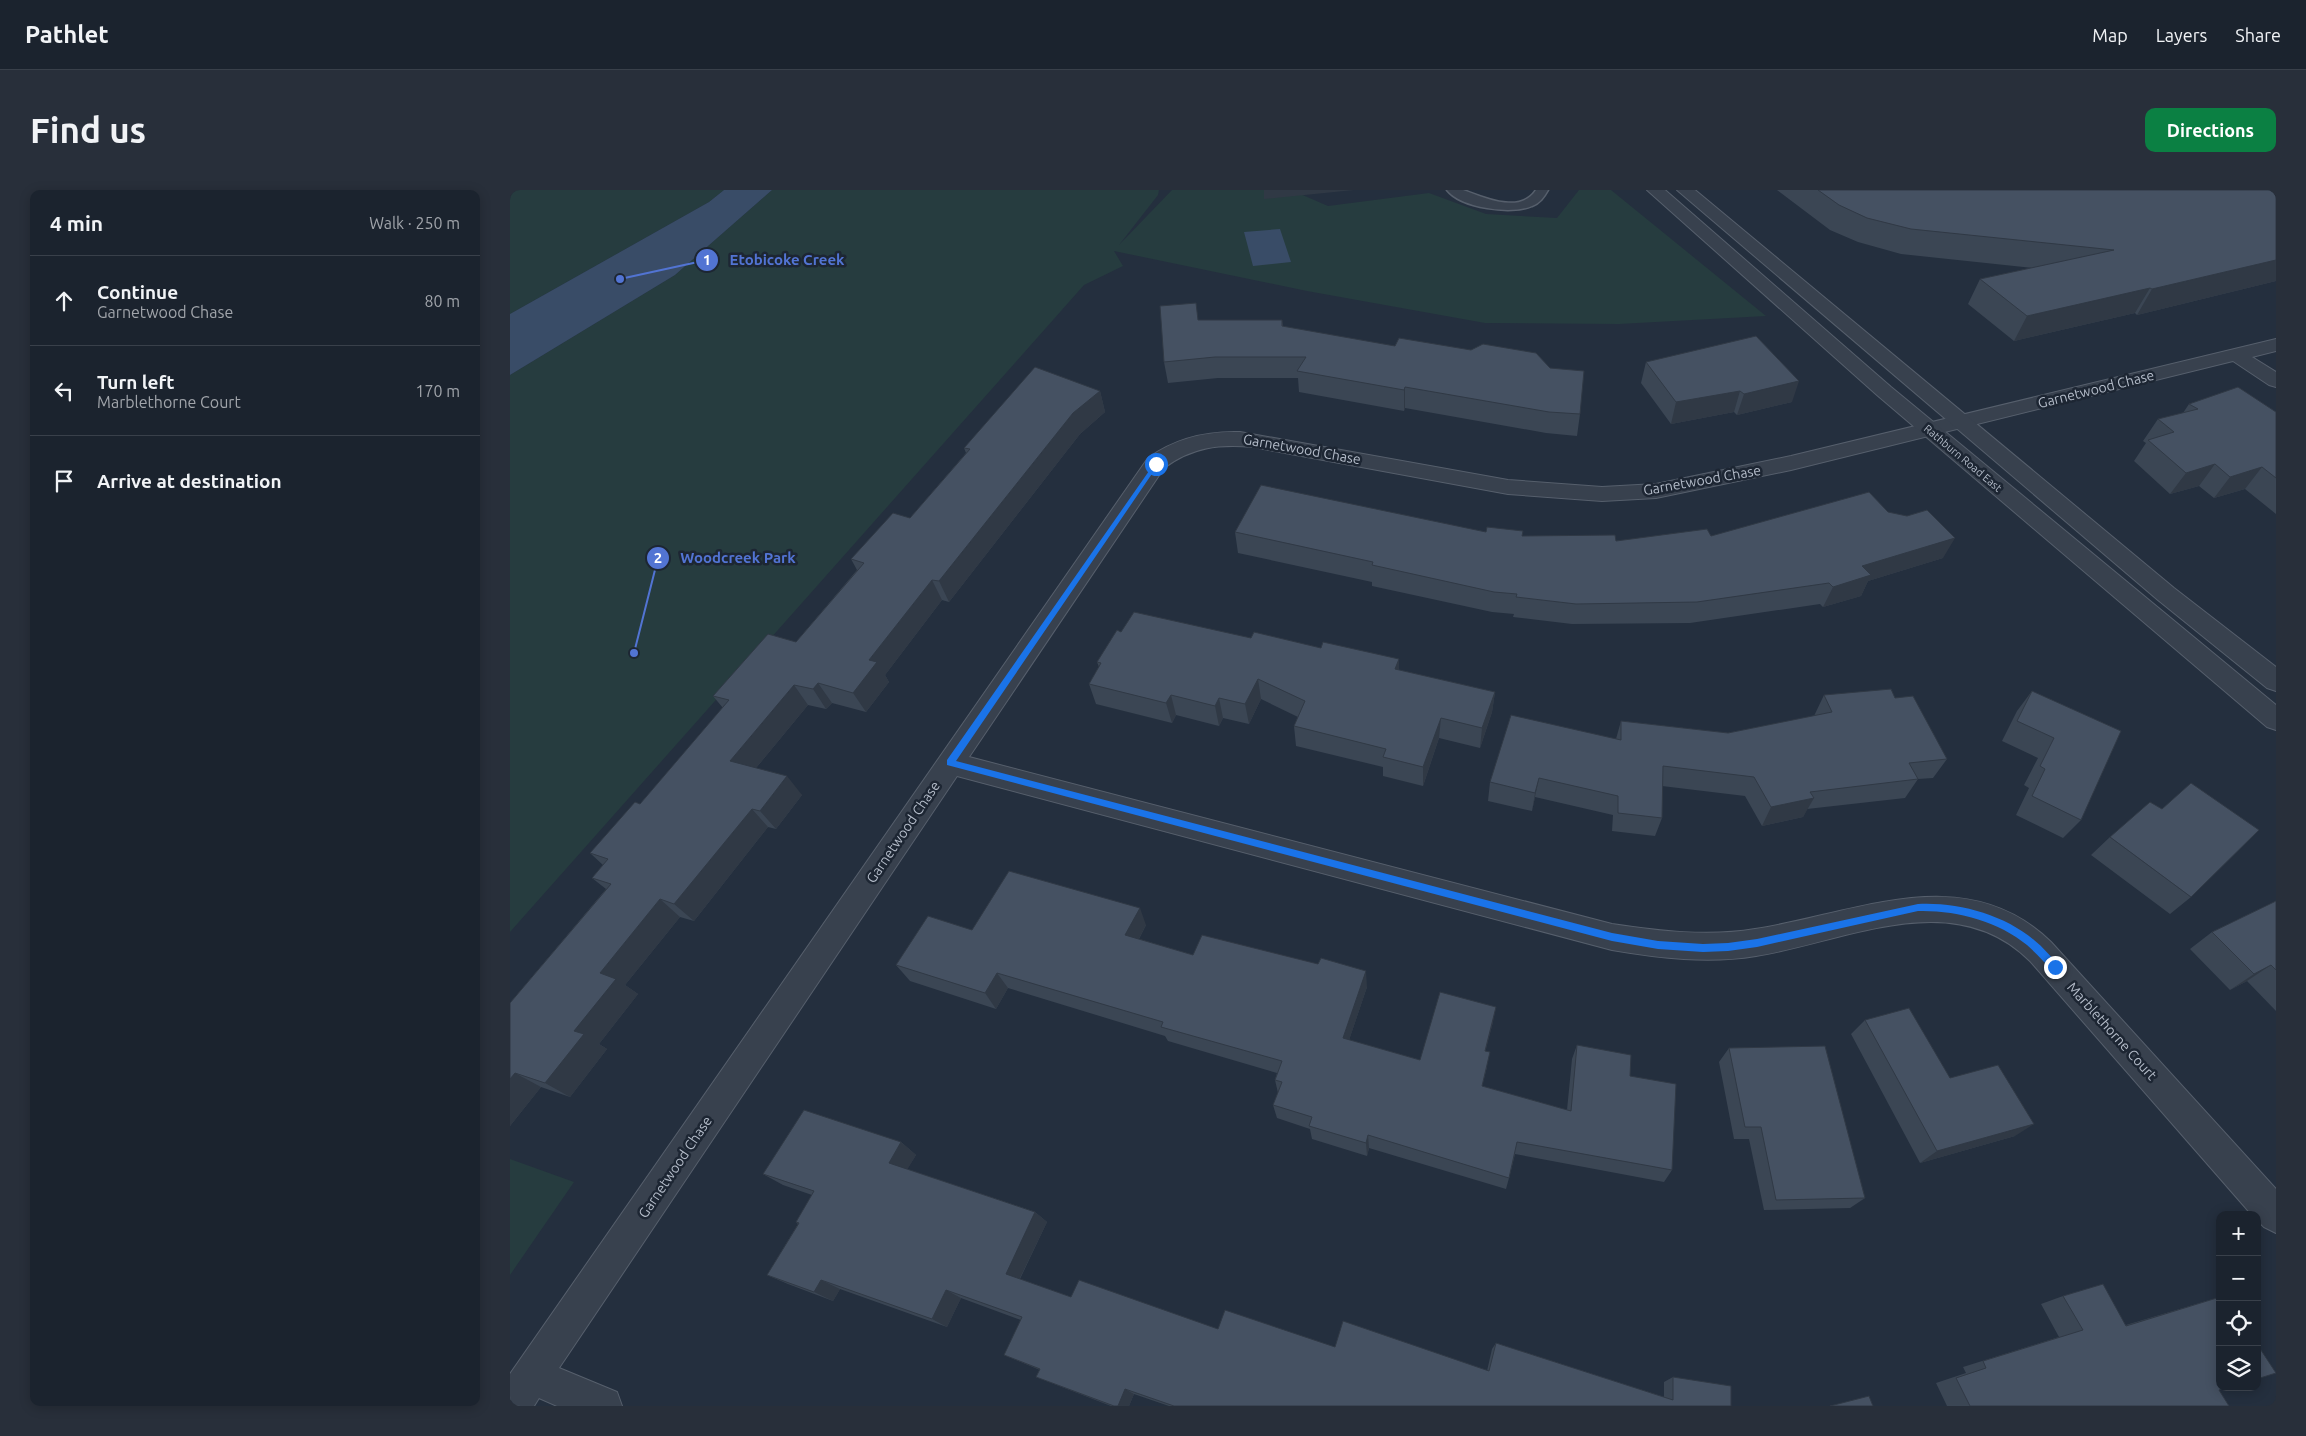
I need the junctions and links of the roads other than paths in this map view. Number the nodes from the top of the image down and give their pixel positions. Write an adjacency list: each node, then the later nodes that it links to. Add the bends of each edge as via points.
1 (1453, 190): 2 (lane, via 1479,203 1512,206 1529,204 1538,198)
2 (1542, 190)
3 (1655, 190): 9 (street, Rathburn Road East)
4 (1684, 190): 8 (street, Rathburn Road East)
5 (2276, 345): 6 (street, Garnetwood Chase)
6 (2235, 354): 7 (street); 8 (street, Garnetwood Chase)
7 (2276, 381)
8 (1962, 422): 9 (street, Garnetwood Chase); 10 (street, Rathburn Road East, via 2166,594)
9 (1929, 429): 11 (street, Rathburn Road East); 12 (street, Garnetwood Chase, via 1666,489 1602,494 1508,487 1253,440 1230,438 1196,442 1168,453 1156,464)
10 (2276, 681)
11 (2276, 720)
12 (950, 763): 13 (street, Marblethorne Court, via 1612,937 1658,945 1703,948 1757,943 1918,908 1955,909 1975,914 2012,930 2030,942); 14 (street, Garnetwood Chase)
13 (2276, 1215)
14 (521, 1391): 15 (street)
15 (603, 1406)

